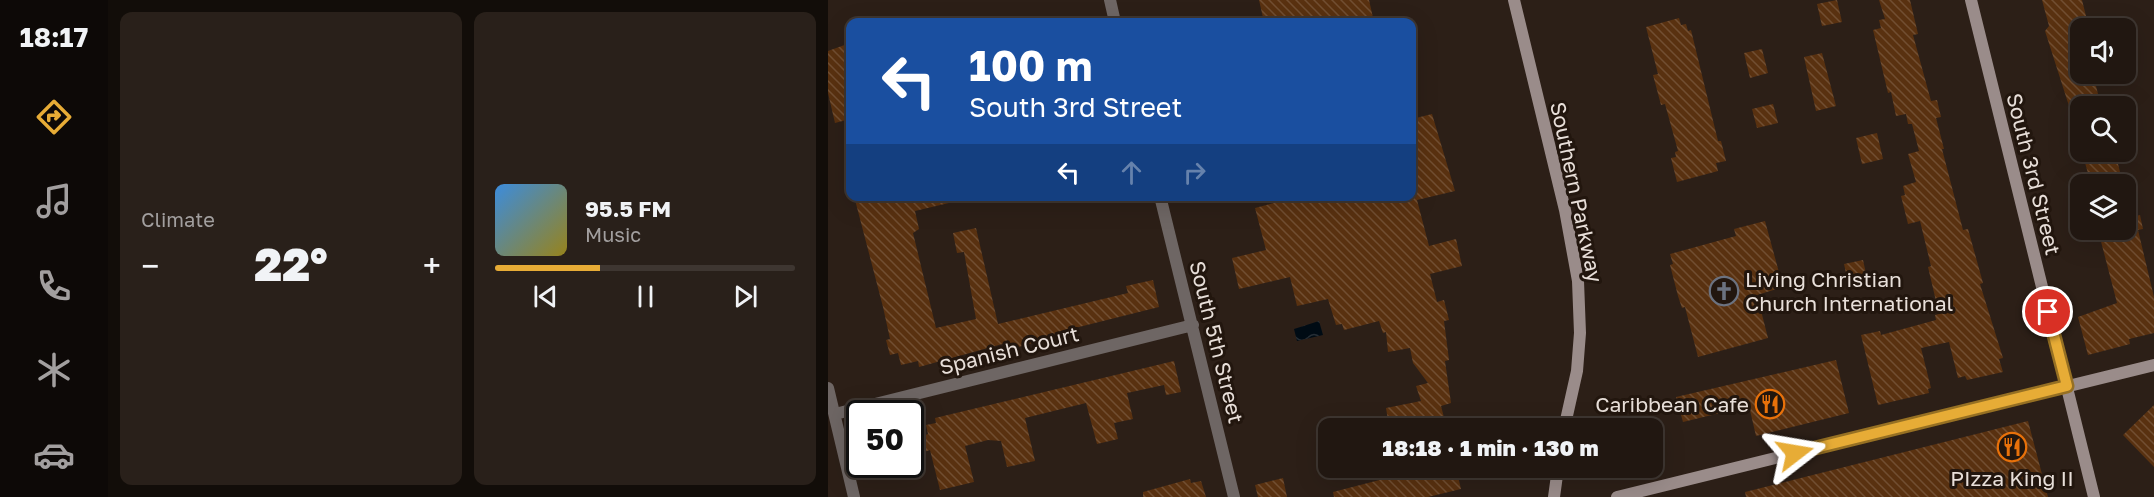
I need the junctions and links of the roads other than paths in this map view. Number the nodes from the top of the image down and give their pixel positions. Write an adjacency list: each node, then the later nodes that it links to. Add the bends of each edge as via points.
1 (1110, 0): 4 (street)
2 (1514, 0): 11 (main road, Southern Parkway, via 1565,210 1578,281 1577,371)
3 (1971, 0): 8 (main road, South 3rd Street)
4 (1114, 18)
5 (1161, 201): 6 (street, South 5th Street)
6 (1193, 325): 10 (street, Spanish Court); 14 (street, South 5th Street)
7 (2154, 365): 8 (main road)
8 (2067, 386): 16 (main road); 17 (main road, South 3rd Street)
9 (828, 388): 10 (street)
10 (835, 414): 13 (street)
11 (1566, 418)
12 (1557, 478): 15 (main road)
13 (854, 497)
14 (1234, 497)
15 (1554, 497)
16 (1617, 497)
17 (2094, 497)

